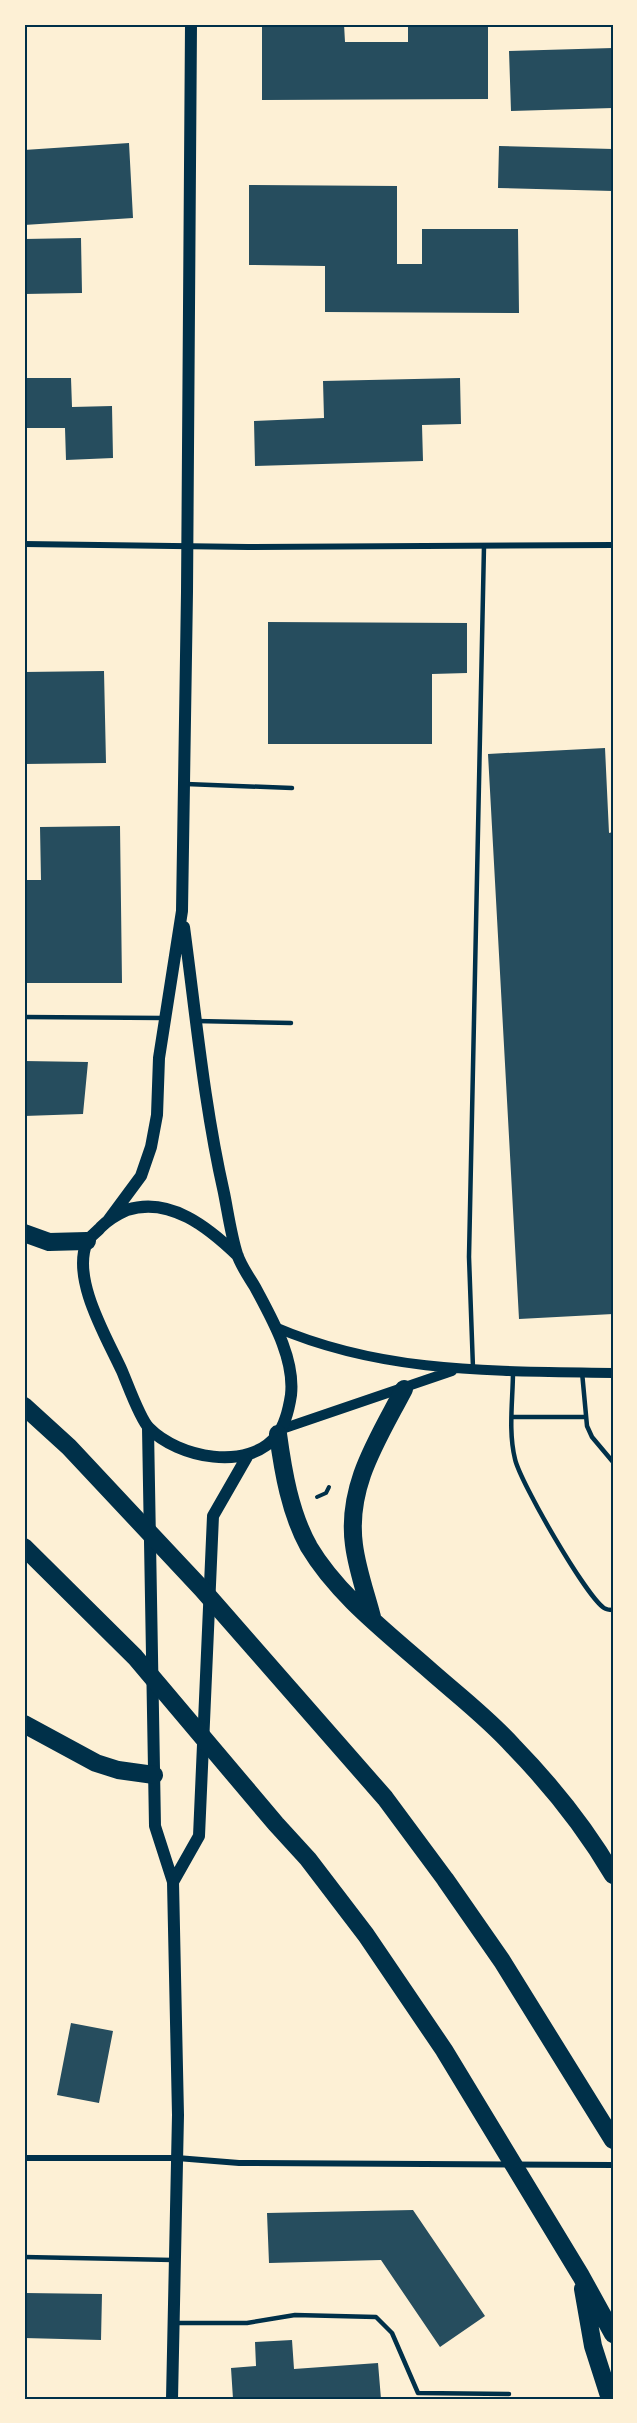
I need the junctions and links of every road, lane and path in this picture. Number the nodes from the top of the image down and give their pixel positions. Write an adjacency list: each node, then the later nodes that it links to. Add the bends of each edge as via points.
1 (191, 24): 3 (main road)
2 (24, 544): 3 (street)
3 (186, 545): 5 (street); 6 (main road)
4 (613, 545): 5 (street)
5 (484, 546): 19 (lane, via 469,1257)
6 (185, 784): 7 (lane); 8 (main road)
7 (292, 788)
8 (182, 911): 10 (main road); 11 (main road)
9 (24, 1017): 10 (lane)
10 (166, 1018): 13 (main road, via 151,1147 141,1176)
11 (196, 1021): 12 (lane); 16 (main road, via 211,1136)
12 (291, 1023)
13 (107, 1222): 15 (main road); 16 (main road, via 143,1206 172,1210 195,1221)
14 (24, 1233): 15 (highway, via 49,1242)
15 (87, 1241): 27 (main road, via 83,1276 94,1310)
16 (238, 1256): 17 (main road)
17 (275, 1327): 18 (street, via 339,1350); 28 (main road, via 288,1359 291,1393)
18 (456, 1370): 19 (street); 23 (street)
19 (473, 1371): 20 (street)
20 (513, 1371): 21 (street); 25 (lane)
21 (582, 1372): 22 (street); 26 (lane)
22 (613, 1373)
23 (404, 1389): 28 (street); 33 (highway, via 359,1479 354,1506 354,1545)
24 (24, 1406): 38 (highway, via 69,1447 202,1589 385,1798 502,1960)
25 (512, 1417): 26 (lane); 32 (lane, via 515,1459 525,1483 576,1573 598,1602 606,1610)
26 (586, 1417): 30 (lane, via 592,1437)
27 (148, 1428): 29 (main road, via 175,1447 194,1454 218,1458); 35 (main road)
28 (279, 1432): 29 (main road); 33 (highway, via 283,1469 309,1546 329,1576)
29 (248, 1455): 37 (main road, via 213,1516 199,1836)
30 (613, 1462)
31 (24, 1547): 44 (highway, via 135,1658 308,1858 444,2050)
32 (613, 1610)
33 (372, 1619): 36 (highway, via 513,1745 559,1799)
34 (24, 1724): 35 (highway, via 96,1764)
35 (154, 1775): 37 (main road, via 155,1826)
36 (613, 1875)
37 (172, 1882): 40 (main road)
38 (613, 2140)
39 (24, 2158): 40 (street)
40 (177, 2158): 41 (street, via 239,2163); 43 (main road)
41 (613, 2165)
42 (24, 2258): 43 (lane)
43 (176, 2260): 45 (main road)
44 (581, 2276): 46 (highway); 49 (highway, via 593,2346)
45 (174, 2323): 47 (lane, via 247,2323 295,2314 376,2317 392,2333 418,2393); 48 (main road)
46 (613, 2334)
47 (509, 2394)
48 (172, 2399)
49 (610, 2399)

